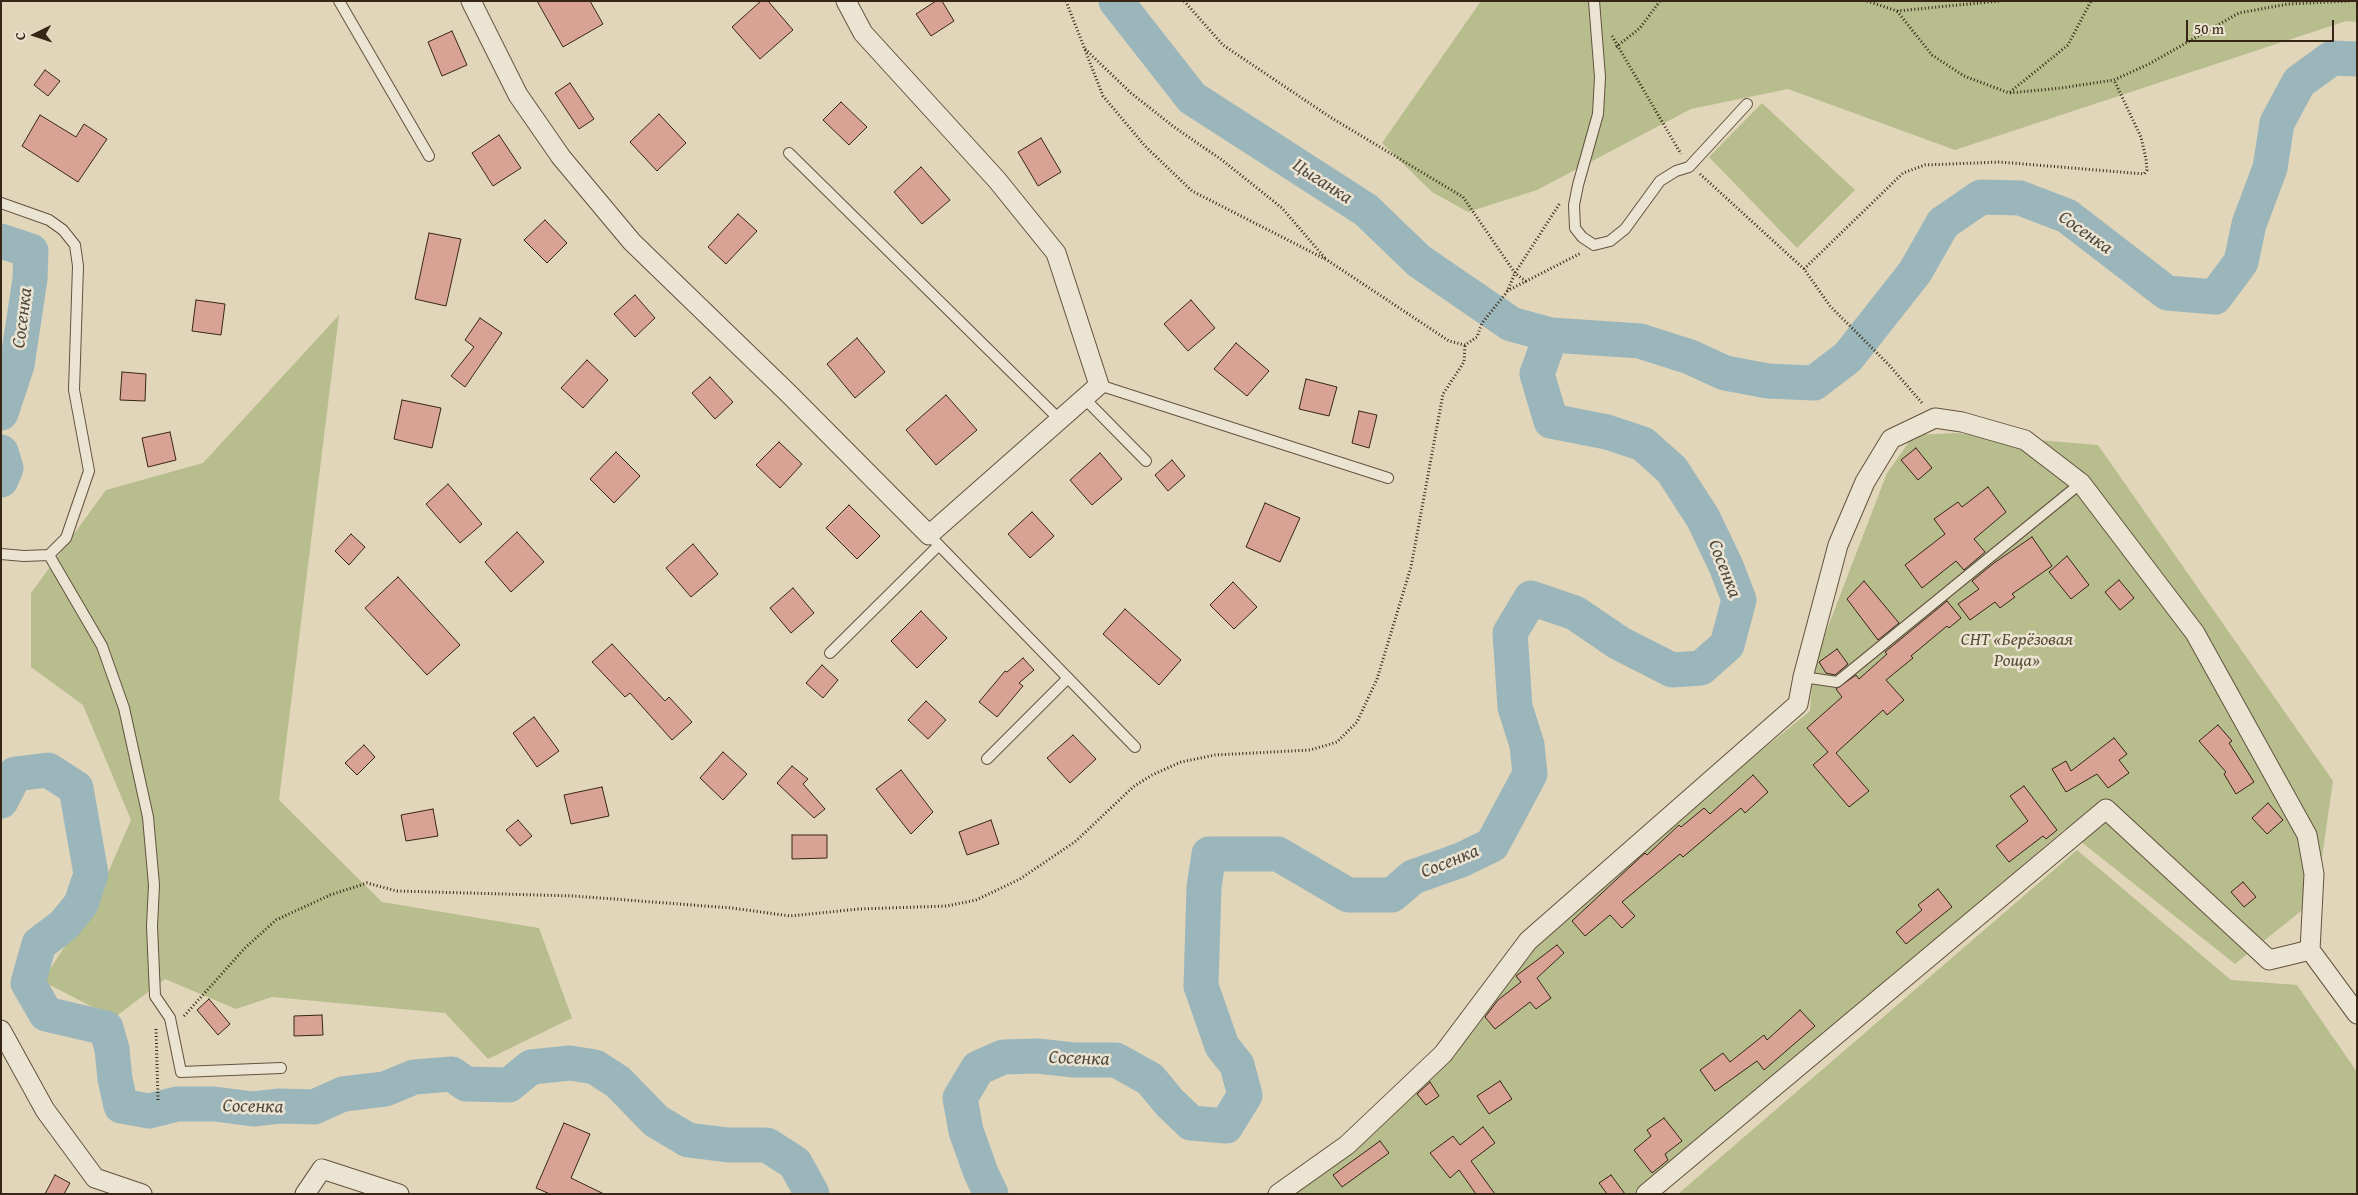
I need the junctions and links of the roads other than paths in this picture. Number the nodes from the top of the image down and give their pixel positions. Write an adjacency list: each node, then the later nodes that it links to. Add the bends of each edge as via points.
1 (338, 1): 7 (lane)
2 (471, 1): 15 (street, via 518,95 561,157 632,242)
3 (846, 1): 9 (street, via 863,32 997,180 1056,253)
4 (1594, 1): 5 (lane, via 1600,76 1598,114 1574,205 1575,228 1594,246 1610,241 1625,229 1660,182 1688,167)
5 (1747, 104)
6 (789, 153): 11 (lane)
7 (429, 156)
8 (1, 202): 17 (lane, via 48,220 63,230 75,245 78,266 74,390 89,472 66,538)
9 (1099, 385): 10 (street); 13 (lane)
10 (1084, 398): 11 (street); 12 (lane)
11 (1059, 420): 15 (street)
12 (1146, 461)
13 (1388, 478)
14 (2081, 483): 19 (lane, via 1837,682); 19 (street, via 2025,440 1962,422 1935,418 1891,439 1865,482 1838,545); 23 (street, via 2194,633 2307,835 2314,874)
15 (934, 540): 18 (lane); 20 (lane)
16 (1, 554): 17 (lane)
17 (49, 555): 26 (lane, via 102,646 124,708 148,817 154,886 155,996 170,1018 181,1072)
18 (830, 653)
19 (1803, 677): 30 (street, via 1798,704 1528,941 1443,1054 1347,1145)
20 (1068, 678): 21 (lane); 22 (lane)
21 (1135, 748)
22 (987, 759)
23 (2310, 950): 24 (street); 31 (street, via 2269,960 2106,810)
24 (2357, 1014)
25 (1, 1030): 27 (street, via 45,1110 95,1178)
26 (281, 1068)
27 (142, 1194)
28 (305, 1194): 29 (street, via 322,1169)
29 (399, 1194)
30 (1278, 1194)
31 (1646, 1194)

